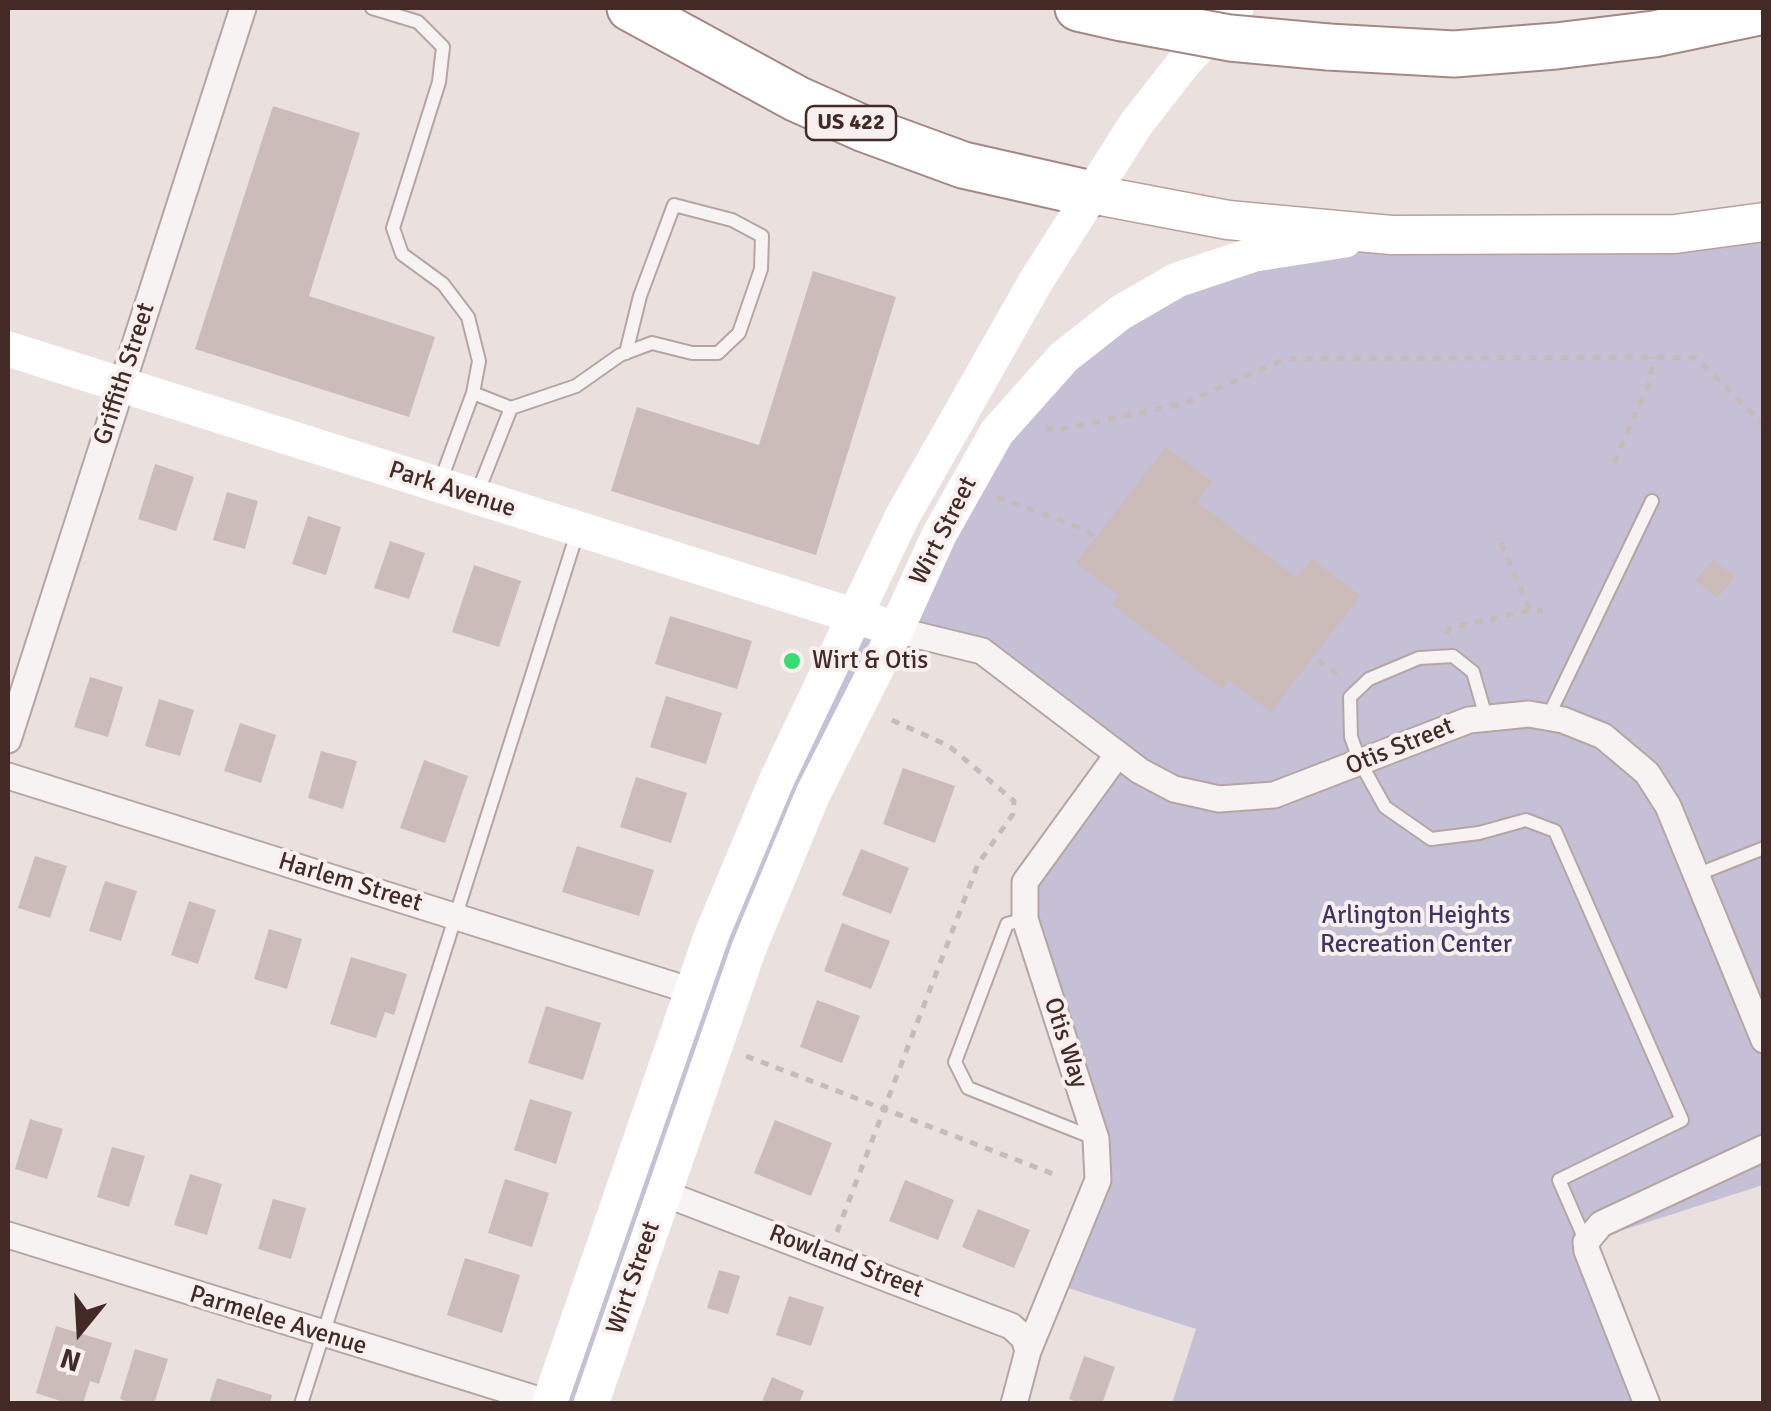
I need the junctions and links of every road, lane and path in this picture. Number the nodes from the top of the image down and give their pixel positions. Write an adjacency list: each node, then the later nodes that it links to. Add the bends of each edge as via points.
1 (243, 8): 15 (street, Griffith Street)
2 (372, 8): 16 (lane, via 418,22 443,47 439,82 393,228 402,254 443,284 468,317 478,361)
3 (630, 8): 7 (highway, US 422, via 862,128 964,165)
4 (1078, 8): 6 (highway, bridge, via 1230,38 1454,54 1654,34)
5 (1236, 8): 7 (main road, Wirt Street, via 1136,124)
6 (1764, 10)
7 (1091, 194): 10 (main road, US 422, via 1228,220); 30 (main road, Wirt Street, via 940,444)
8 (1764, 222): 9 (main road, Wirt Street)
9 (1721, 230): 10 (main road, Wirt Street / US 422); 11 (main road, US 422)
10 (1391, 235): 31 (main road, Wirt Street, via 1255,254 1177,280 1064,357 996,432)
11 (1764, 244)
12 (8, 349): 15 (main road, Park Avenue)
13 (626, 352): 13 (lane, via 652,344 718,353 740,333 761,268 762,236 732,220 674,205); 17 (lane, via 576,386)
14 (1653, 357): 18 (path, via 1285,358 1182,404 1053,432); 19 (path, via 1696,358); 20 (path, via 1650,382)
15 (122, 384): 21 (main road, Park Avenue); 38 (street, Griffith Street)
16 (473, 393): 17 (lane); 21 (lane)
17 (511, 408): 23 (lane)
18 (1044, 425)
19 (1764, 425)
20 (1614, 463)
21 (438, 486): 23 (main road, Park Avenue)
22 (992, 494): 26 (path)
23 (476, 498): 25 (main road, Park Avenue)
24 (1652, 501): 37 (lane)
25 (578, 530): 30 (main road, Park Avenue); 44 (lane)
26 (1096, 538)
27 (1501, 542): 28 (path)
28 (1530, 610): 29 (path); 32 (path, via 1450,628)
29 (1543, 611)
30 (855, 615): 31 (main road, Park Avenue); 46 (main road, Wirt Street, via 777,779)
31 (896, 630): 39 (street, Otis Street, via 982,651); 53 (main road, Wirt Street, via 813,794)
32 (1445, 637)
33 (1318, 660): 34 (path)
34 (1344, 680)
35 (882, 716): 49 (path, via 949,746 1014,801 1013,814 978,864)
36 (1486, 717): 37 (street, Otis Street); 40 (street, Otis Street); 40 (lane, via 1473,672 1453,656 1419,658 1369,679 1350,697 1351,737)
37 (1548, 717): 43 (street, Otis Street, via 1603,736 1647,773)
38 (8, 740)
39 (1118, 754): 40 (street, Otis Street, via 1174,789 1219,799 1274,794); 45 (street, Otis Way, via 1025,882)
40 (1360, 762): 56 (lane, via 1386,806 1431,839 1526,820 1555,831 1682,1120 1559,1180)
41 (8, 776): 44 (street, Harlem Street)
42 (1764, 848): 43 (lane)
43 (1696, 875): 47 (street, Otis Street)
44 (457, 917): 46 (street, Harlem Street); 57 (lane)
45 (1024, 919): 50 (street, Otis Way); 50 (lane, via 1007,924 956,1062 968,1088)
46 (692, 991): 59 (main road, Wirt Street)
47 (1764, 1040)
48 (742, 1054): 49 (path)
49 (884, 1109): 52 (path); 54 (path)
50 (1096, 1140): 58 (street, Otis Way, via 1098,1180)
51 (1764, 1148): 56 (street, via 1601,1224)
52 (1056, 1175)
53 (664, 1192): 58 (street, Rowland Street, via 1011,1326); 61 (main road, Wirt Street)
54 (837, 1232)
55 (8, 1236): 57 (street, Parmelee Avenue)
56 (1586, 1242): 63 (street)
57 (322, 1335): 59 (street, Parmelee Avenue); 60 (lane)
58 (1026, 1344): 62 (street, Otis Way)
59 (549, 1403)
60 (301, 1404)
61 (590, 1404)
62 (1014, 1404)
63 (1647, 1404)

